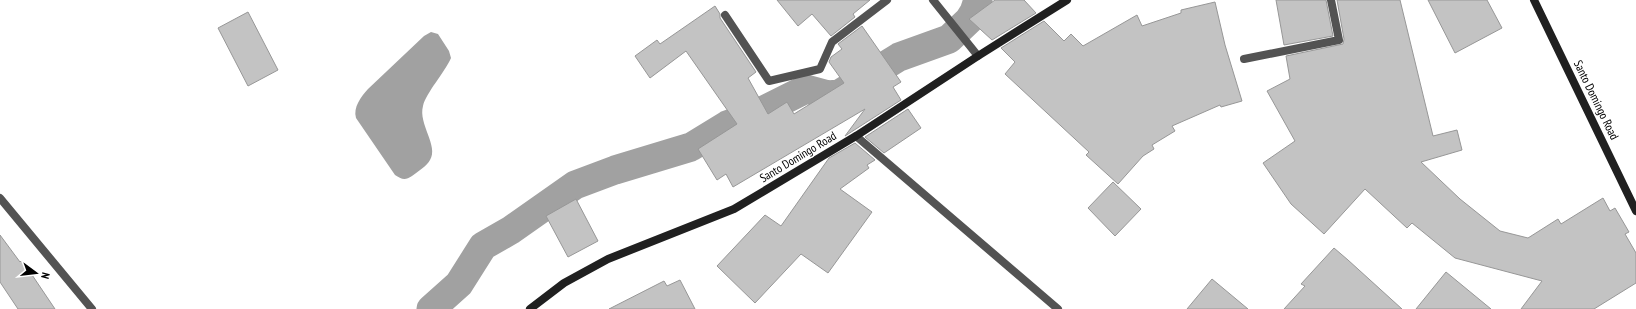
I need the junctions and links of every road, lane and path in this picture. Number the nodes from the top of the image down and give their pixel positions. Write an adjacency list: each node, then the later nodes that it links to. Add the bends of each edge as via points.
1 (887, 0): 6 (street, via 832,42 820,69 769,81)
2 (932, 0): 7 (street)
3 (1067, 0): 7 (street, Santo Domingo Road)
4 (1331, 0): 8 (street, via 1339,40)
5 (1534, 0): 11 (street, Santo Domingo Road)
6 (725, 15)
7 (978, 56): 9 (street, Santo Domingo Road)
8 (1244, 59)
9 (856, 136): 13 (street, Santo Domingo Road, via 734,209 608,259 564,283); 14 (street)
10 (0, 198): 12 (street)
11 (1636, 211)
12 (92, 309)
13 (530, 309)
14 (1058, 309)

